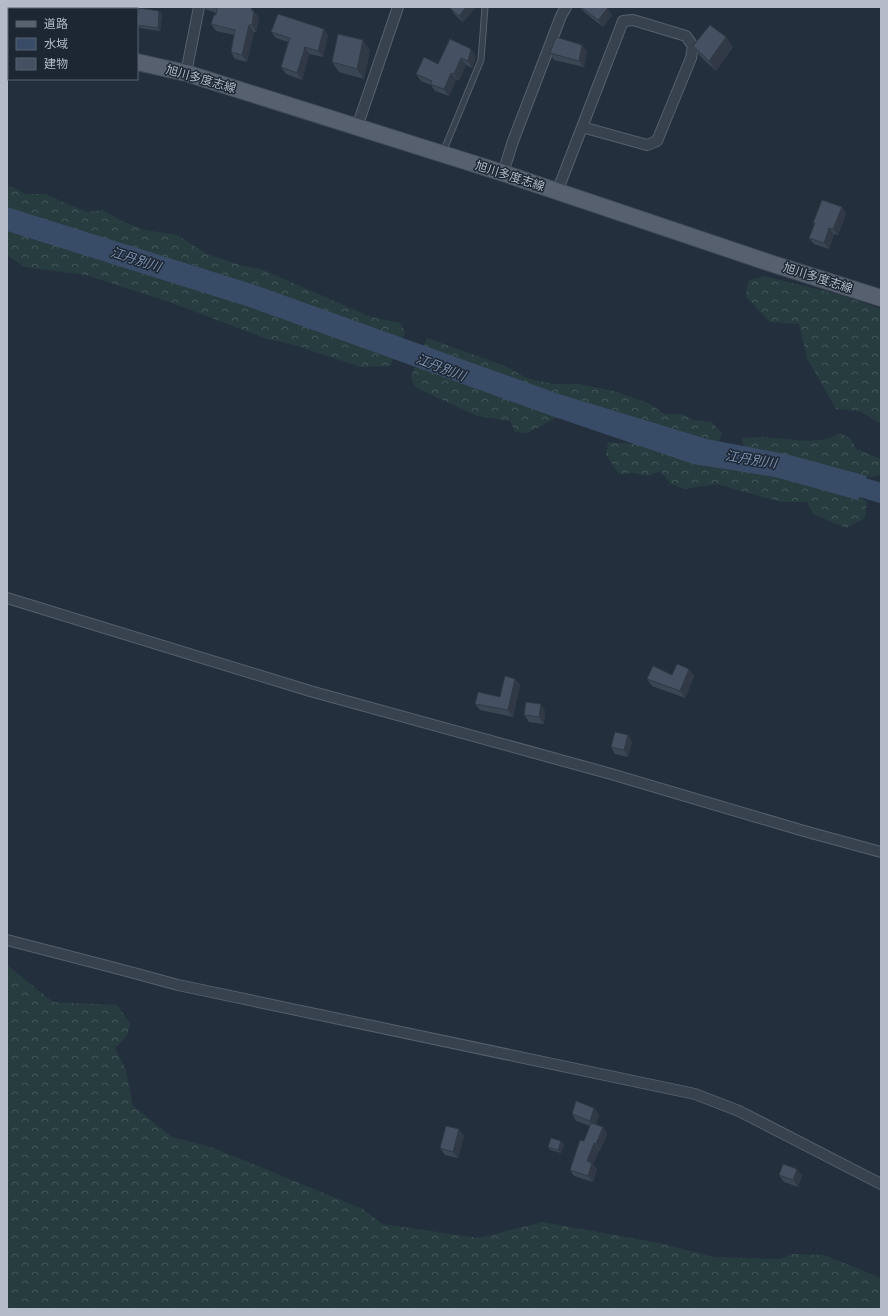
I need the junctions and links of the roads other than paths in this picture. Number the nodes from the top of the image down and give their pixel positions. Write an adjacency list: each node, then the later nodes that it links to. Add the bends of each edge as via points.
1 (199, 7): 6 (street)
2 (398, 7): 7 (street)
3 (485, 7): 9 (lane, via 481,60)
4 (566, 7): 10 (street, via 513,141)
5 (138, 62): 6 (main road, 旭川多度志線)
6 (186, 73): 7 (main road, 旭川多度志線)
7 (357, 127): 9 (main road, 旭川多度志線)
8 (582, 127): 8 (street, via 623,21 633,20 686,36 694,46 656,141 646,145); 11 (street)
9 (442, 154): 10 (main road, 旭川多度志線)
10 (503, 173): 11 (main road, 旭川多度志線)
11 (557, 192): 12 (main road, 旭川多度志線)
12 (881, 298)
13 (7, 598): 14 (street, via 310,691)
14 (881, 852)
15 (7, 940): 16 (street, via 178,986 695,1094 739,1111)
16 (881, 1184)

